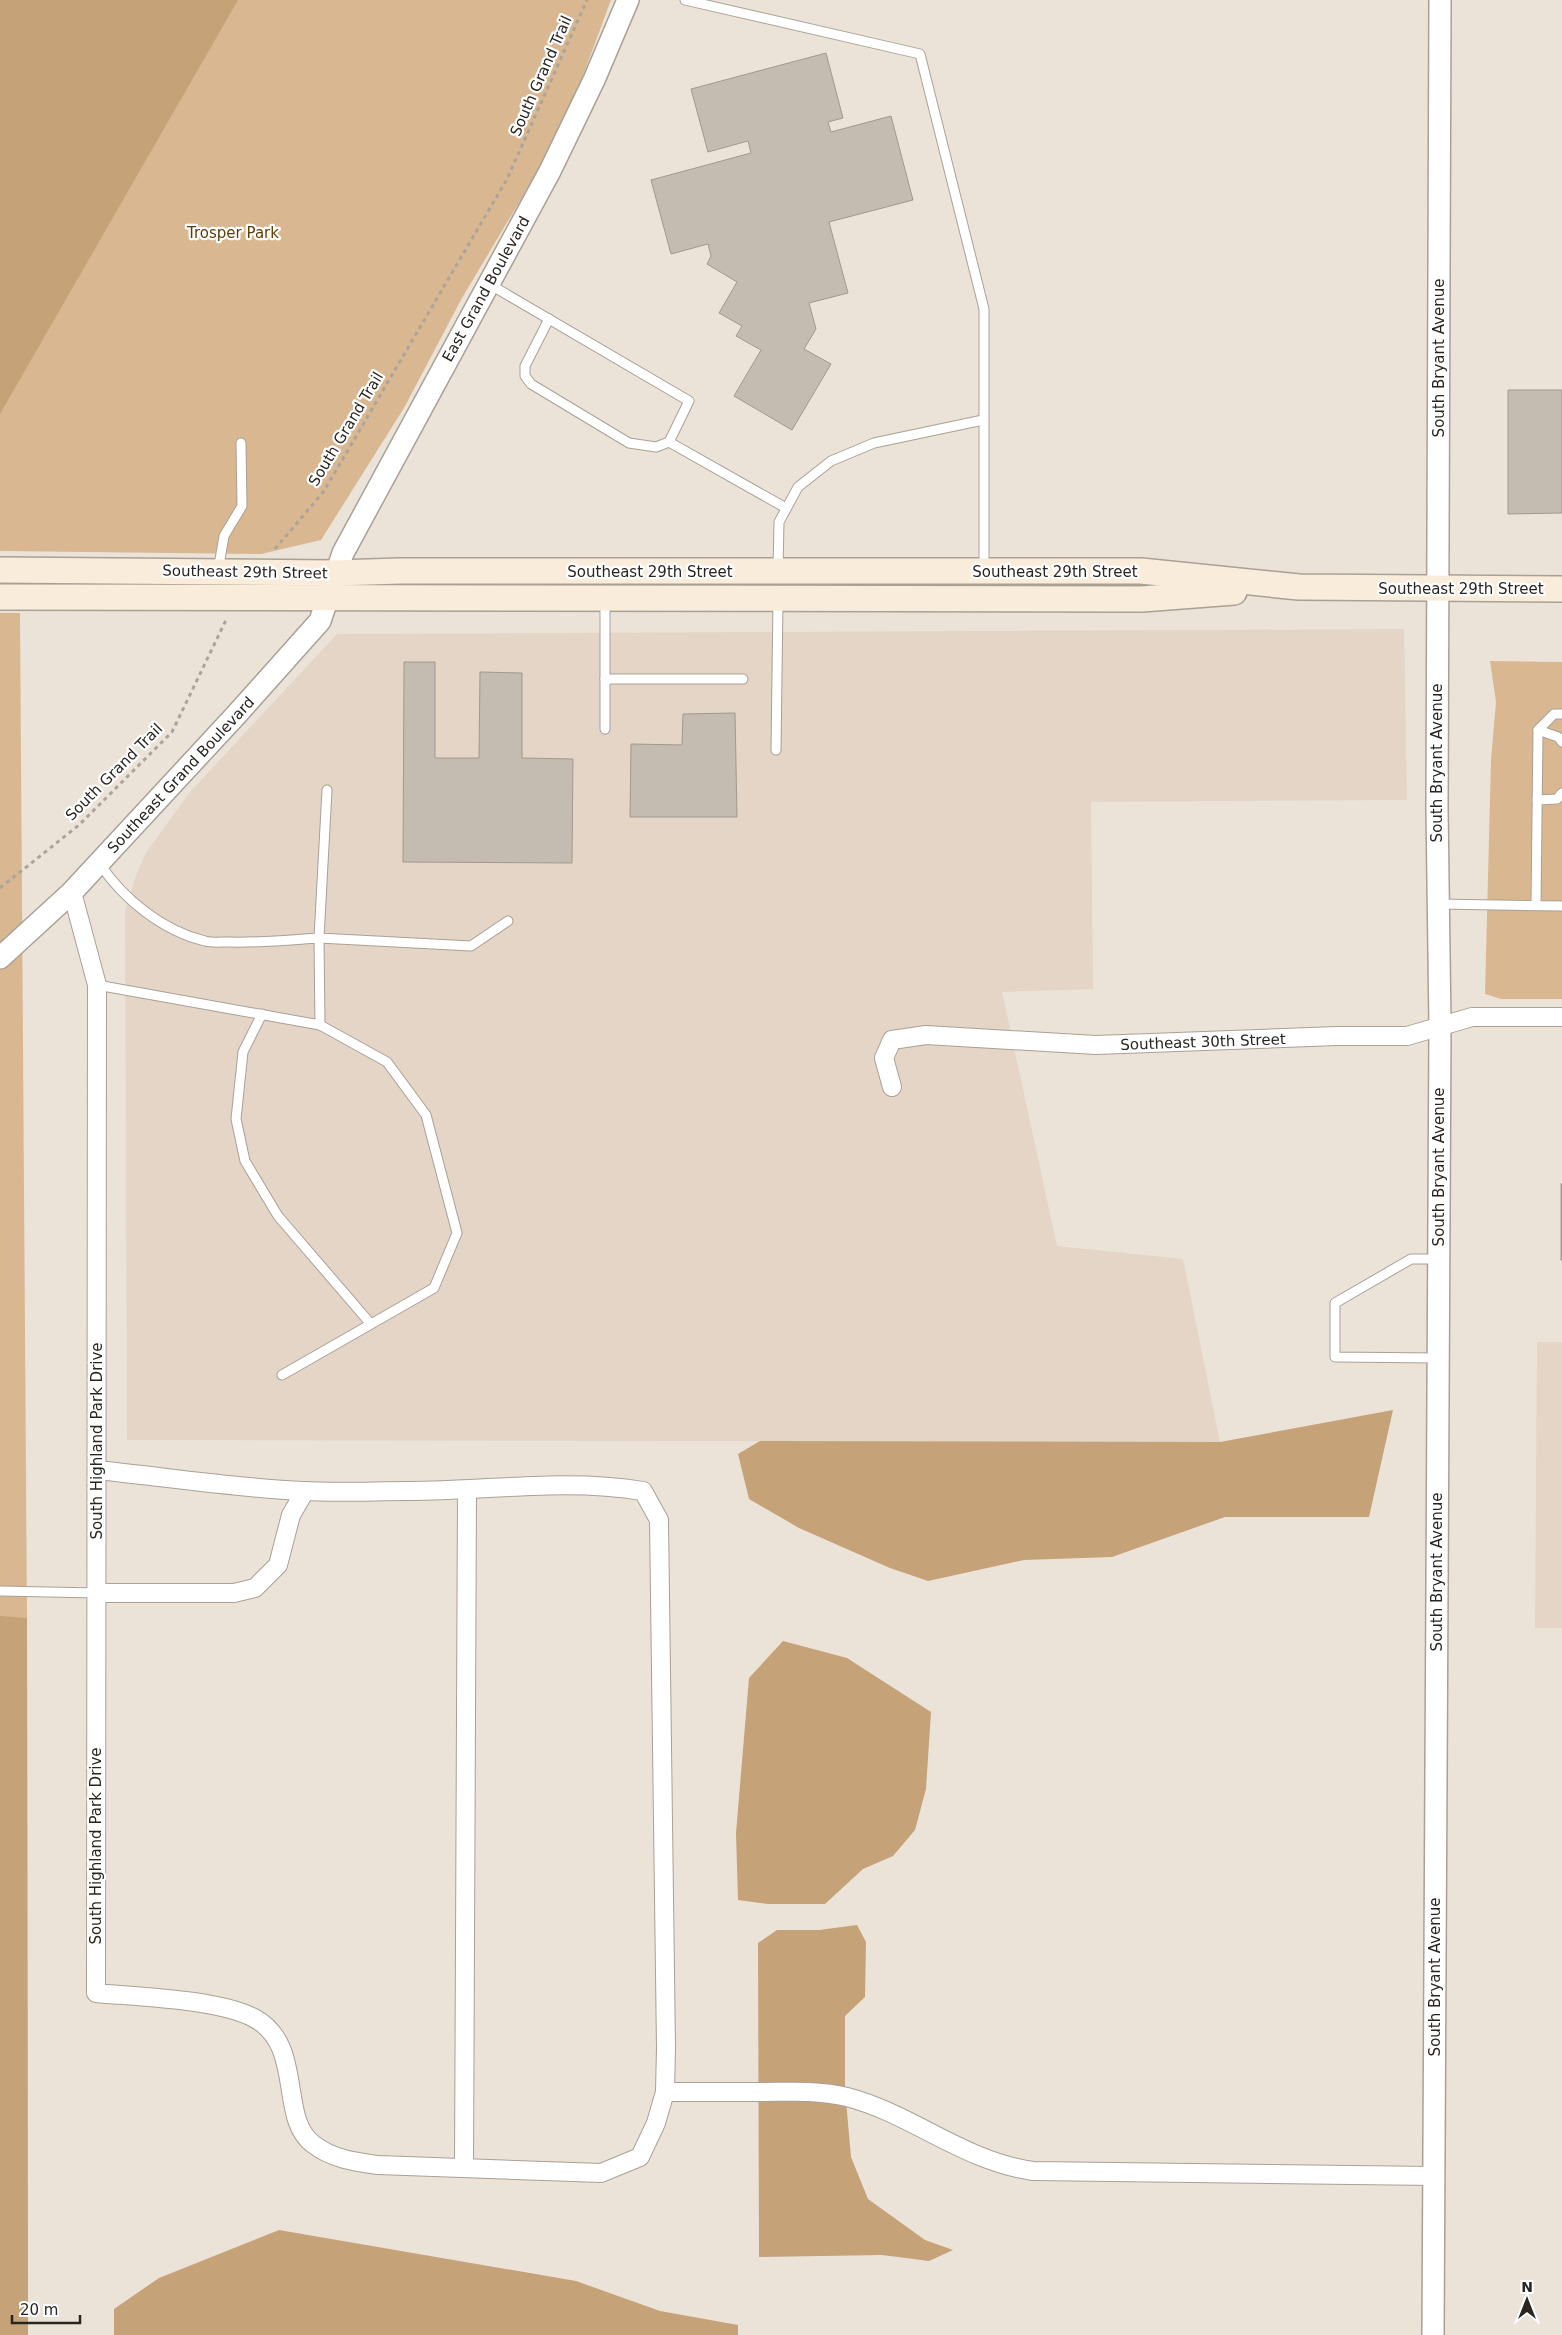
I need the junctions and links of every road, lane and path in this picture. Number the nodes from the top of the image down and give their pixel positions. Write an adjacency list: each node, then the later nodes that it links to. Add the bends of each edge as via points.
1 (587, 0): 13 (path, South Grand Trail, via 507,179 324,491)
2 (628, 0): 5 (street, East Grand Boulevard, via 550,171)
3 (685, 0): 7 (lane, via 920,54 984,309)
4 (1440, 0): 18 (street, South Bryant Avenue, via 1440,373)
5 (489, 284): 6 (lane); 15 (street, East Grand Boulevard, via 369,503)
6 (549, 319): 8 (lane, via 689,401); 8 (lane, via 525,366 525,376 532,384 629,443 656,447)
7 (983, 420): 10 (lane, via 874,443 831,461 798,487); 14 (lane)
8 (669, 442): 10 (lane)
9 (241, 443): 12 (lane, via 242,506 224,536)
10 (786, 508): 16 (lane, via 779,522)
11 (0, 570): 12 (main road, Southeast 29th Street)
12 (218, 571): 13 (main road, Southeast 29th Street)
13 (259, 571): 15 (main road, Southeast 29th Street)
14 (984, 572): 16 (main road, Southeast 29th Street); 17 (main road, Southeast 29th Street, via 1141,571)
15 (336, 573): 16 (main road, Southeast 29th Street); 22 (street, Southeast Grand Boulevard)
16 (778, 573): 24 (main road)
17 (1299, 588): 18 (main road, Southeast 29th Street); 24 (main road, Southeast 29th Street, via 1142,599)
18 (1436, 589): 19 (main road, Southeast 29th Street); 38 (street, South Bryant Avenue)
19 (1562, 589)
20 (0, 596): 21 (main road, Southeast 29th Street)
21 (238, 597): 22 (main road, Southeast 29th Street); 36 (path, South Grand Trail, via 172,732 79,825)
22 (328, 597): 23 (main road, Southeast 29th Street); 35 (street, Southeast Grand Boulevard, via 320,621)
23 (605, 598): 24 (main road, Southeast 29th Street); 25 (lane)
24 (778, 598): 31 (lane)
25 (605, 678): 26 (lane); 28 (lane)
26 (744, 679)
27 (1562, 714): 29 (lane, via 1554,714)
28 (605, 729)
29 (1538, 730): 30 (lane); 34 (lane)
30 (1562, 742)
31 (776, 750)
32 (327, 790): 42 (lane)
33 (1562, 793): 34 (lane, via 1557,799)
34 (1537, 800): 39 (lane)
35 (99, 863): 37 (street, Southeast Grand Boulevard); 42 (lane, via 109,879 164,925 206,942 260,943)
36 (0, 888)
37 (72, 892): 43 (street, Southeast Grand Boulevard); 44 (street, South Highland Park Drive)
38 (1438, 904): 39 (lane); 48 (street, South Bryant Avenue)
39 (1536, 905): 40 (lane)
40 (1562, 906)
41 (508, 921): 42 (lane, via 471,946)
42 (320, 938): 47 (lane)
43 (0, 958)
44 (96, 985): 45 (lane); 54 (street, South Highland Park Drive)
45 (262, 1014): 47 (lane); 51 (lane, via 243,1052 236,1119 245,1161 278,1216)
46 (1562, 1017): 48 (street, Southeast 30th Street, via 1472,1017)
47 (320, 1024): 51 (lane, via 387,1062 426,1115 457,1233 434,1288)
48 (1440, 1026): 49 (street, Southeast 30th Street, via 1407,1036 1096,1045 926,1035 892,1040 884,1058); 50 (street, South Bryant Avenue)
49 (892, 1087)
50 (1439, 1259): 52 (street, South Bryant Avenue); 52 (lane, via 1411,1259 1335,1302 1335,1357)
51 (370, 1323): 53 (lane)
52 (1438, 1358): 61 (street, South Bryant Avenue)
53 (282, 1375)
54 (97, 1470): 55 (street); 58 (street, South Highland Park Drive)
55 (304, 1491): 56 (street); 58 (street, via 291,1515 278,1564 255,1588 234,1593)
56 (467, 1491): 59 (street, via 556,1484 611,1486 643,1491 658,1520); 60 (street)
57 (0, 1591): 58 (lane)
58 (96, 1593): 60 (street, South Highland Park Drive, via 96,1993 215,2006 255,2019 278,2040 291,2084 297,2123 312,2144 344,2160 378,2165)
59 (665, 2092): 60 (street, via 656,2123 640,2157 601,2173); 61 (street, via 819,2092 848,2098 895,2116 984,2160 1033,2171)
60 (464, 2168)
61 (1434, 2176): 62 (street, South Bryant Avenue)
62 (1433, 2335)

